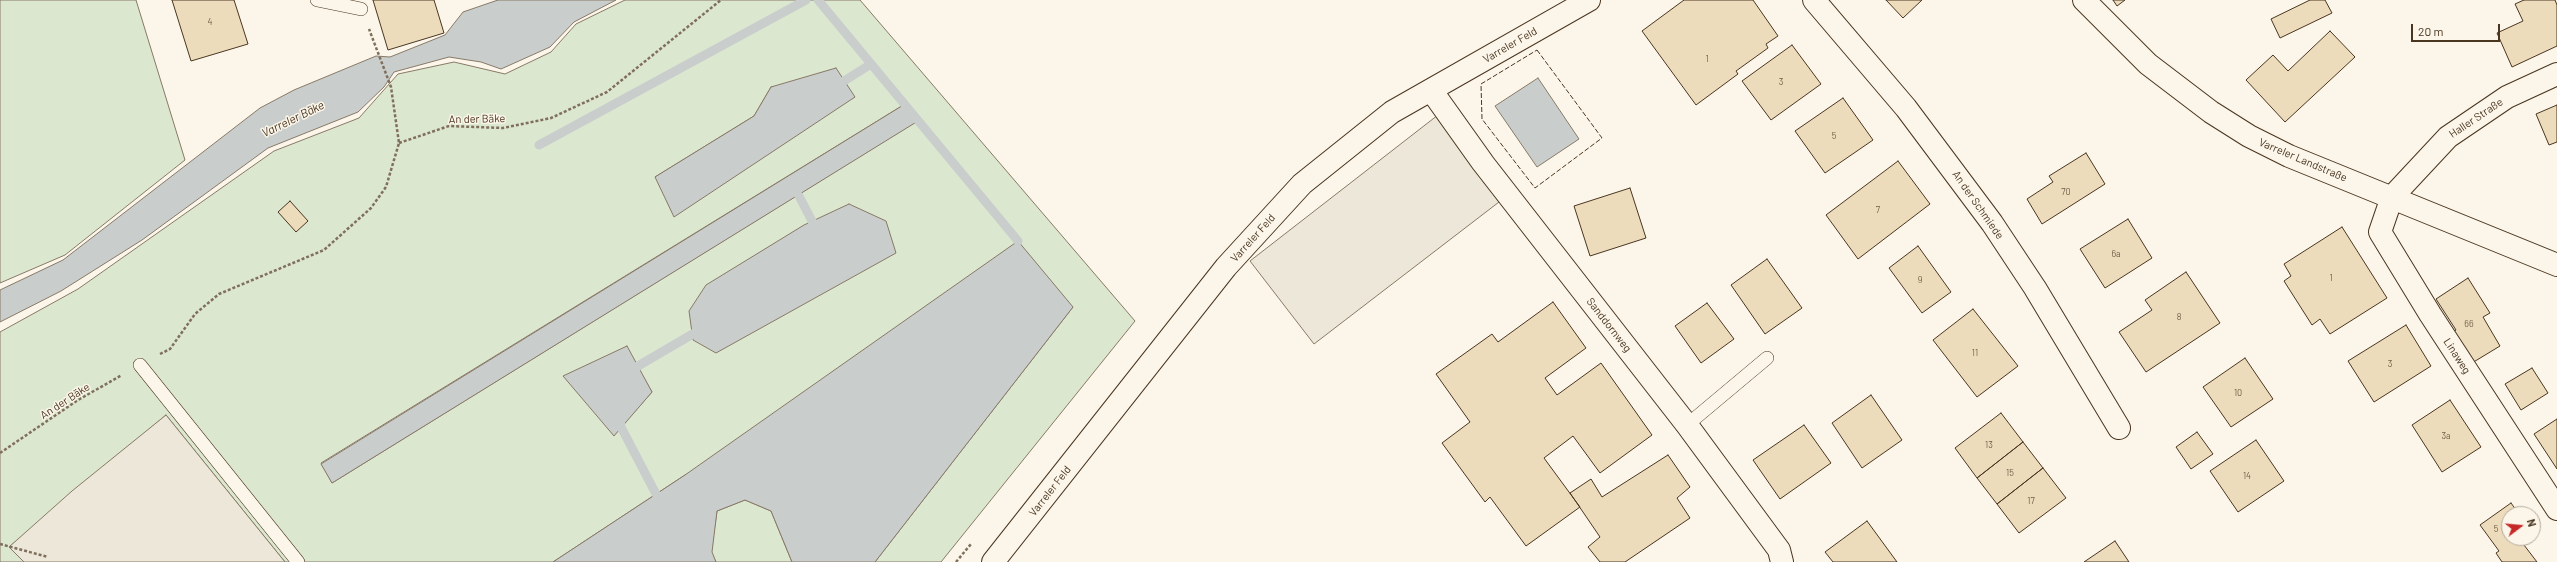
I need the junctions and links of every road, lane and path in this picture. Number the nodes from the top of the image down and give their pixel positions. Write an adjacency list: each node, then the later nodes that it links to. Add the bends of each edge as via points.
1 (317, 0): 6 (lane)
2 (721, 0): 10 (path, An der Bäke, via 607,92 551,118 503,128 450,126)
3 (1589, 0): 9 (street, Varreler Feld)
4 (1814, 0): 17 (street, An der Schmiede, via 1906,108 1992,223 2035,288)
5 (2084, 0): 11 (street, Varreler Landstraße, via 2148,64 2242,132 2289,156)
6 (361, 8)
7 (380, 53): 10 (path, via 392,87)
8 (2557, 74): 11 (street, Haller Straße, via 2507,97 2448,137)
9 (1431, 90): 16 (street, Sanddornweg, via 1483,163); 23 (street, Varreler Feld, via 1392,112 1302,184 1226,267)
10 (399, 143): 13 (path, via 386,187 371,208 324,250 219,294 193,317)
11 (2392, 197): 12 (street, Varreler Landstraße); 19 (street, Linaweg, via 2380,232 2430,314)
12 (2557, 264)
13 (170, 349)
14 (1767, 358): 16 (lane)
15 (140, 365): 18 (path, An der Bäke, via 78,400); 22 (lane)
16 (1687, 424): 24 (street, Sanddornweg, via 1780,550)
17 (2119, 428)
18 (0, 453)
19 (2557, 509)
20 (0, 544): 21 (path)
21 (48, 557)
22 (298, 562)
23 (993, 562)
24 (1782, 562)

